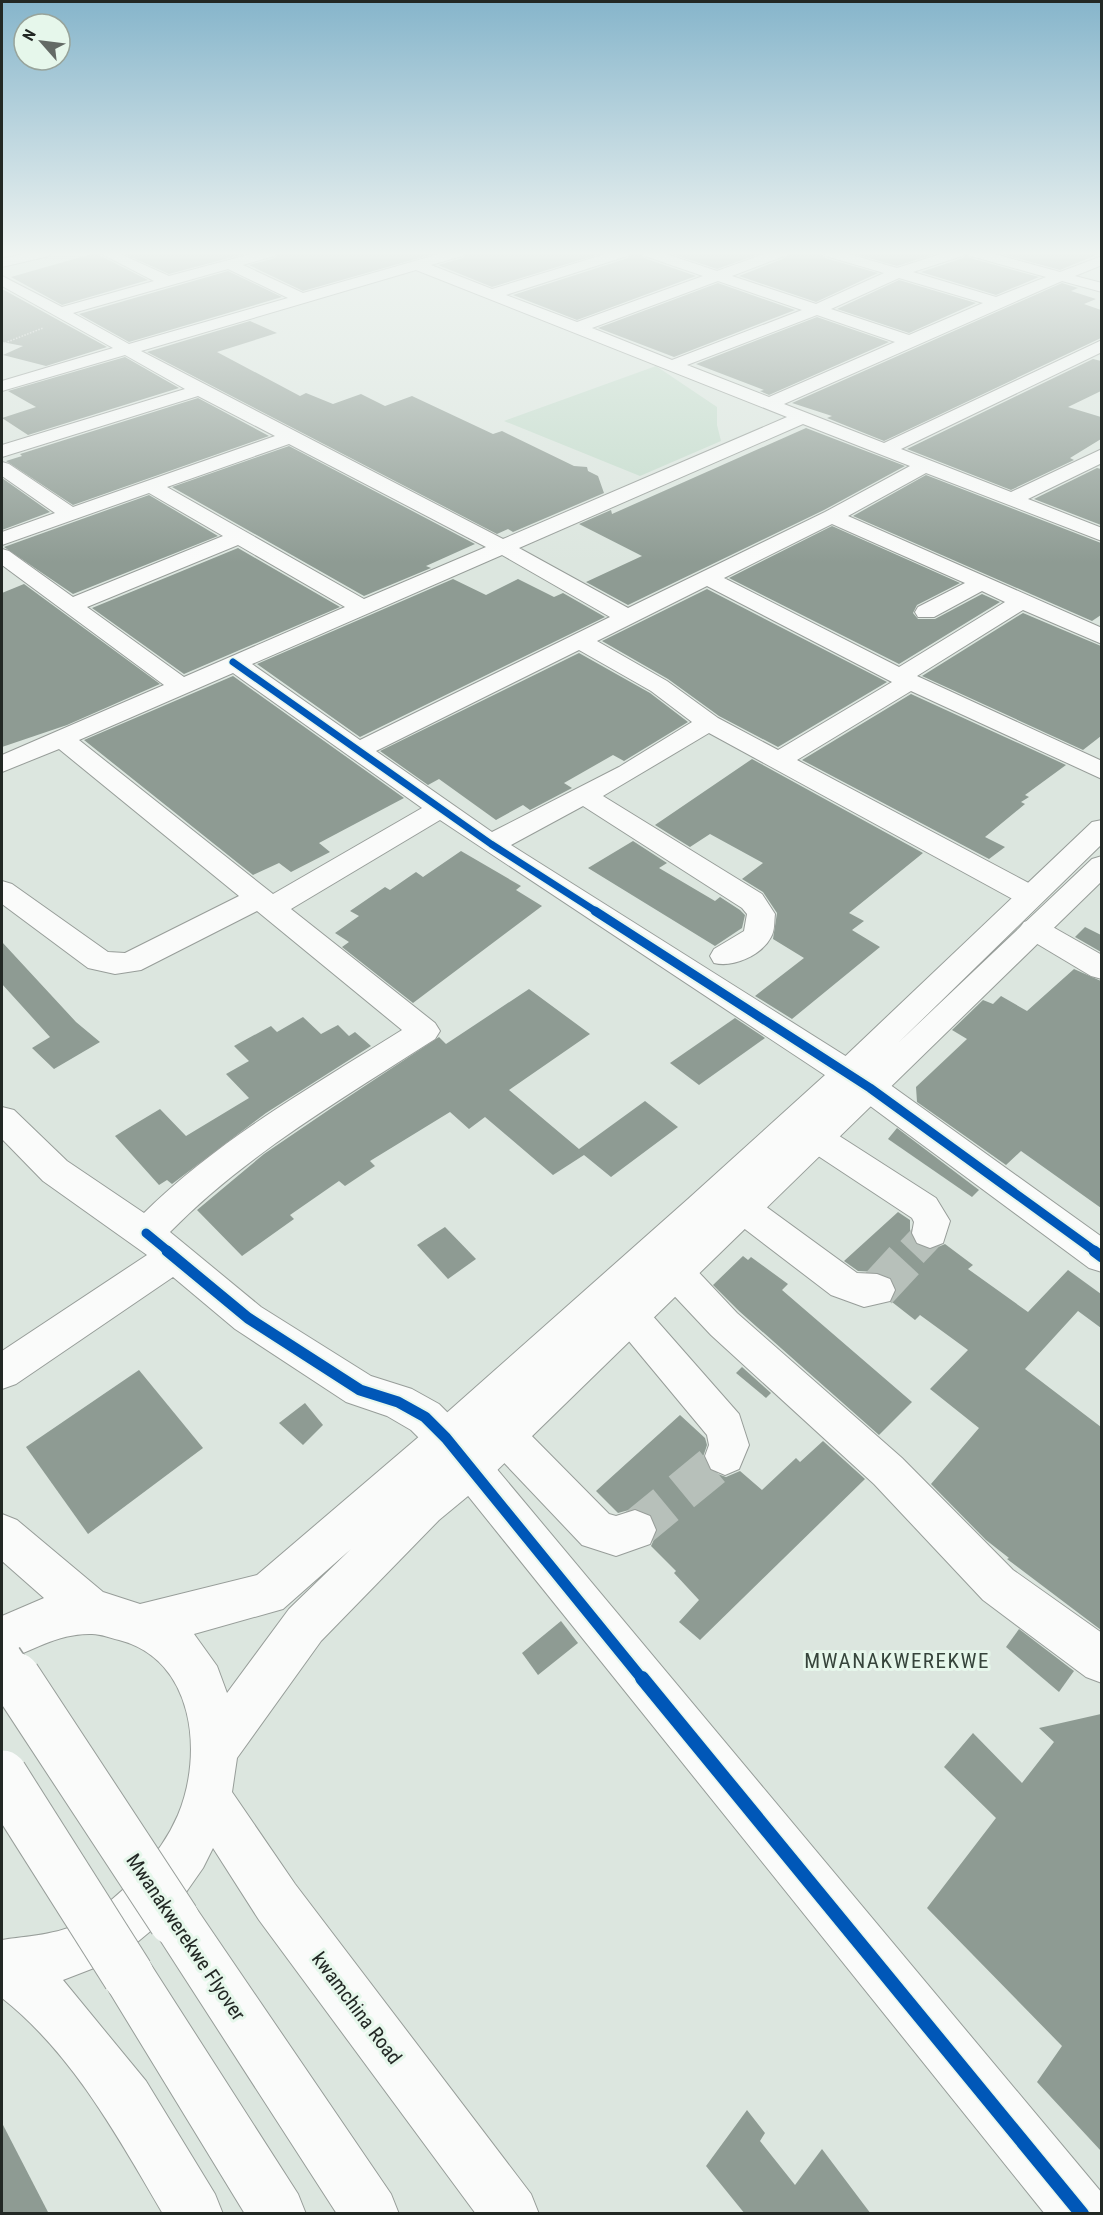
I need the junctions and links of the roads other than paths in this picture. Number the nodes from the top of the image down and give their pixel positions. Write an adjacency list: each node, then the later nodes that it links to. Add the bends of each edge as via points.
1 (100, 356): 10 (street)
2 (138, 356): 11 (street)
3 (651, 356): 8 (street)
4 (696, 356): 8 (street)
5 (879, 356): 12 (street)
6 (1077, 356): 7 (street)
7 (1065, 362): 9 (street); 15 (street)
8 (673, 365): 12 (street)
9 (1092, 370)
10 (2, 386)
11 (200, 390): 14 (street); 16 (street)
12 (771, 403): 13 (street)
13 (805, 416): 15 (street); 27 (street)
14 (290, 437): 20 (street); 27 (street)
15 (884, 450): 18 (street)
16 (2, 451)
17 (1101, 454): 21 (street)
18 (926, 465): 21 (street); 23 (street)
19 (2, 468): 22 (street)
20 (149, 485): 22 (street); 25 (street)
21 (1011, 499): 24 (street)
22 (71, 515): 26 (street)
23 (832, 516): 29 (street); 30 (street)
24 (1101, 535)
25 (238, 537): 32 (street); 33 (street)
26 (2, 539)
27 (501, 546): 33 (street); 35 (street)
28 (2, 555): 32 (street)
29 (706, 577): 35 (street); 39 (street)
30 (982, 583): 31 (street); 34 (street)
31 (1022, 602): 36 (street); 39 (street)
32 (69, 606): 40 (street)
33 (361, 608): 38 (street)
34 (926, 612)
35 (627, 617): 37 (street)
36 (1101, 637)
37 (581, 640): 41 (street, via 659,686); 43 (street)
38 (233, 662): 40 (street); 43 (street)
39 (905, 679): 44 (street); 46 (street)
40 (181, 686): 42 (street)
41 (709, 723): 44 (street); 47 (street)
42 (62, 739): 45 (street); 53 (street)
43 (356, 751): 48 (street)
44 (778, 761): 54 (street)
45 (2, 764)
46 (1101, 771)
47 (584, 795): 50 (street); 55 (street, via 752,901 761,915 758,935)
48 (440, 809): 50 (street); 53 (street)
49 (1101, 828): 54 (street)
50 (491, 844): 57 (street)
51 (1101, 865): 54 (street)
52 (2, 890): 53 (street, via 99,961 116,964 130,963)
53 (265, 903): 62 (street, via 424,1031 277,1125 175,1204)
54 (1032, 912): 56 (street); 57 (street)
55 (725, 956)
56 (1101, 969)
57 (858, 1081): 59 (street); 63 (street); 64 (street)
58 (2, 1119): 62 (street, via 55,1171)
59 (818, 1139): 60 (street); 61 (street, via 924,1208 932,1221)
60 (745, 1210): 64 (street); 65 (street, via 844,1284 864,1291)
61 (930, 1233)
62 (160, 1245): 67 (street); 69 (street, via 248,1318 360,1390 398,1402 425,1417)
63 (1101, 1257)
64 (665, 1263): 66 (street); 69 (street); 77 (street, via 724,1324 888,1471 998,1585)
65 (877, 1290)
66 (631, 1317): 68 (street); 70 (street, via 725,1427 729,1445)
67 (2, 1372)
68 (505, 1436): 69 (street); 71 (street, via 597,1531 616,1536)
69 (459, 1454): 74 (street, via 268,1594); 78 (street, via 424,1506 305,1625); 86 (street)
70 (725, 1456)
71 (635, 1530)
72 (2, 1534): 73 (street)
73 (93, 1612): 74 (street); 75 (street, via 35,1621)
74 (146, 1624): 78 (street, via 175,1644 197,1672 211,1707)
75 (2, 1639)
76 (2, 1659): 84 (street, Mwanakwerekwe Flyover, bridge)
77 (1101, 1661)
78 (216, 1747): 80 (street)
79 (2, 1776): 83 (street, bridge)
80 (208, 1798): 81 (street, via 186,1850 152,1897 106,1935 55,1958); 85 (street, kwamchina Road, via 278,1902)
81 (2, 1966): 82 (street, via 49,2002 127,2100)
82 (195, 2214)
83 (278, 2214)
84 (371, 2214)
85 (511, 2214)
86 (1082, 2214)

